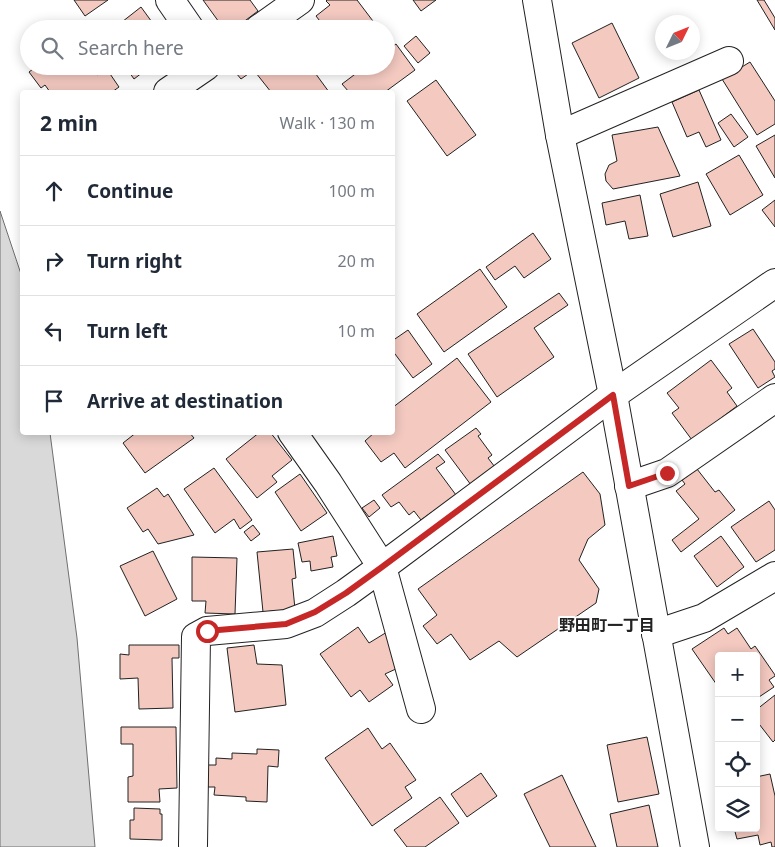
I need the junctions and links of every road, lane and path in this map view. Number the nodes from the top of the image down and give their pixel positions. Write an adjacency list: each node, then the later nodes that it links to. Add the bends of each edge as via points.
1 (170, 0): 4 (street)
2 (537, 0): 9 (street)
3 (292, 2): 5 (street)
4 (184, 20)
5 (270, 20)
6 (730, 61): 9 (street)
7 (193, 75): 8 (street)
8 (171, 90)
9 (560, 134): 11 (street)
10 (775, 282): 11 (street)
11 (613, 395): 14 (street); 15 (street)
12 (775, 398): 14 (street, via 667,473)
13 (294, 435): 15 (street)
14 (629, 486): 17 (street)
15 (382, 567): 18 (street); 19 (street, via 315,612 286,624 207,631 196,637)
16 (775, 576): 17 (street, via 704,618)
17 (656, 634): 20 (street)
18 (421, 709)
19 (192, 845)
20 (696, 847)

